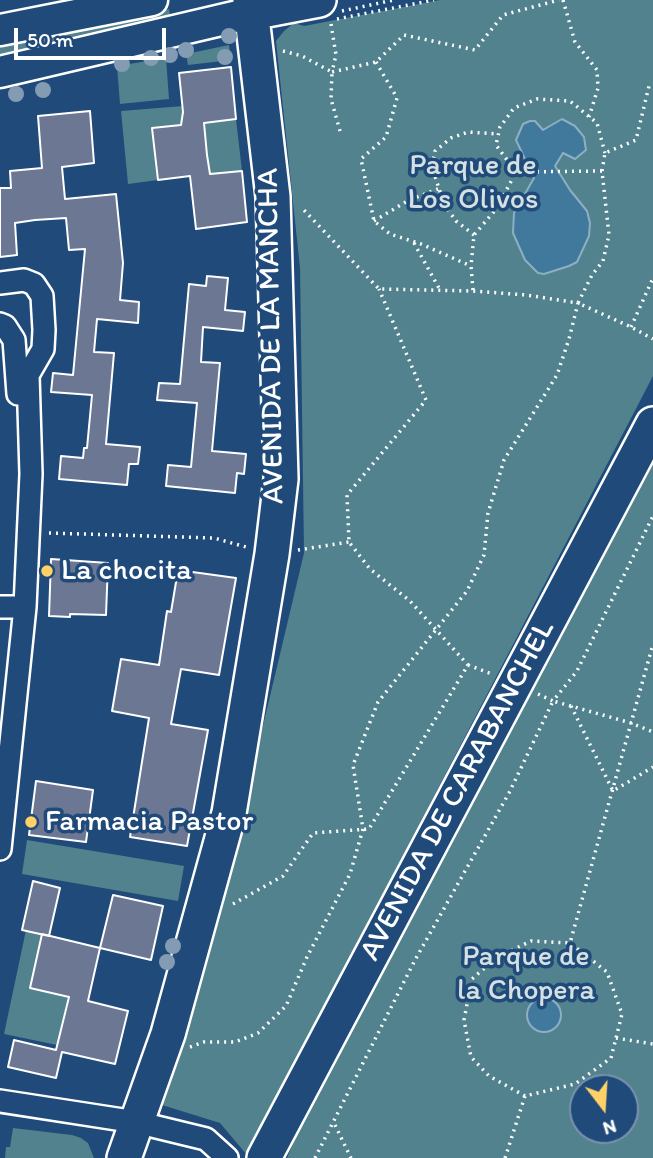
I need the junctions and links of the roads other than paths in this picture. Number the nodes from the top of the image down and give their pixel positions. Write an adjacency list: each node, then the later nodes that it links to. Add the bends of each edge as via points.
1 (152, 0): 4 (main road)
2 (254, 4): 3 (main road); 5 (main road); 13 (main road, AVENIDA DE LA MANCHA, via 273,197 281,479 229,813 167,1034)
3 (319, 6)
4 (0, 30)
5 (0, 72)
6 (0, 283): 9 (street, via 34,284 42,296 43,349 28,375)
7 (0, 324): 9 (street, via 14,340)
8 (653, 424): 16 (main road, AVENIDA DE CARABANCHEL)
9 (25, 599): 10 (street); 11 (street)
10 (0, 607)
11 (0, 849)
12 (0, 1101): 13 (street)
13 (136, 1122): 14 (main road, AVENIDA DE LA MANCHA); 15 (street, via 206,1139)
14 (124, 1158)
15 (226, 1158)
16 (264, 1158)

